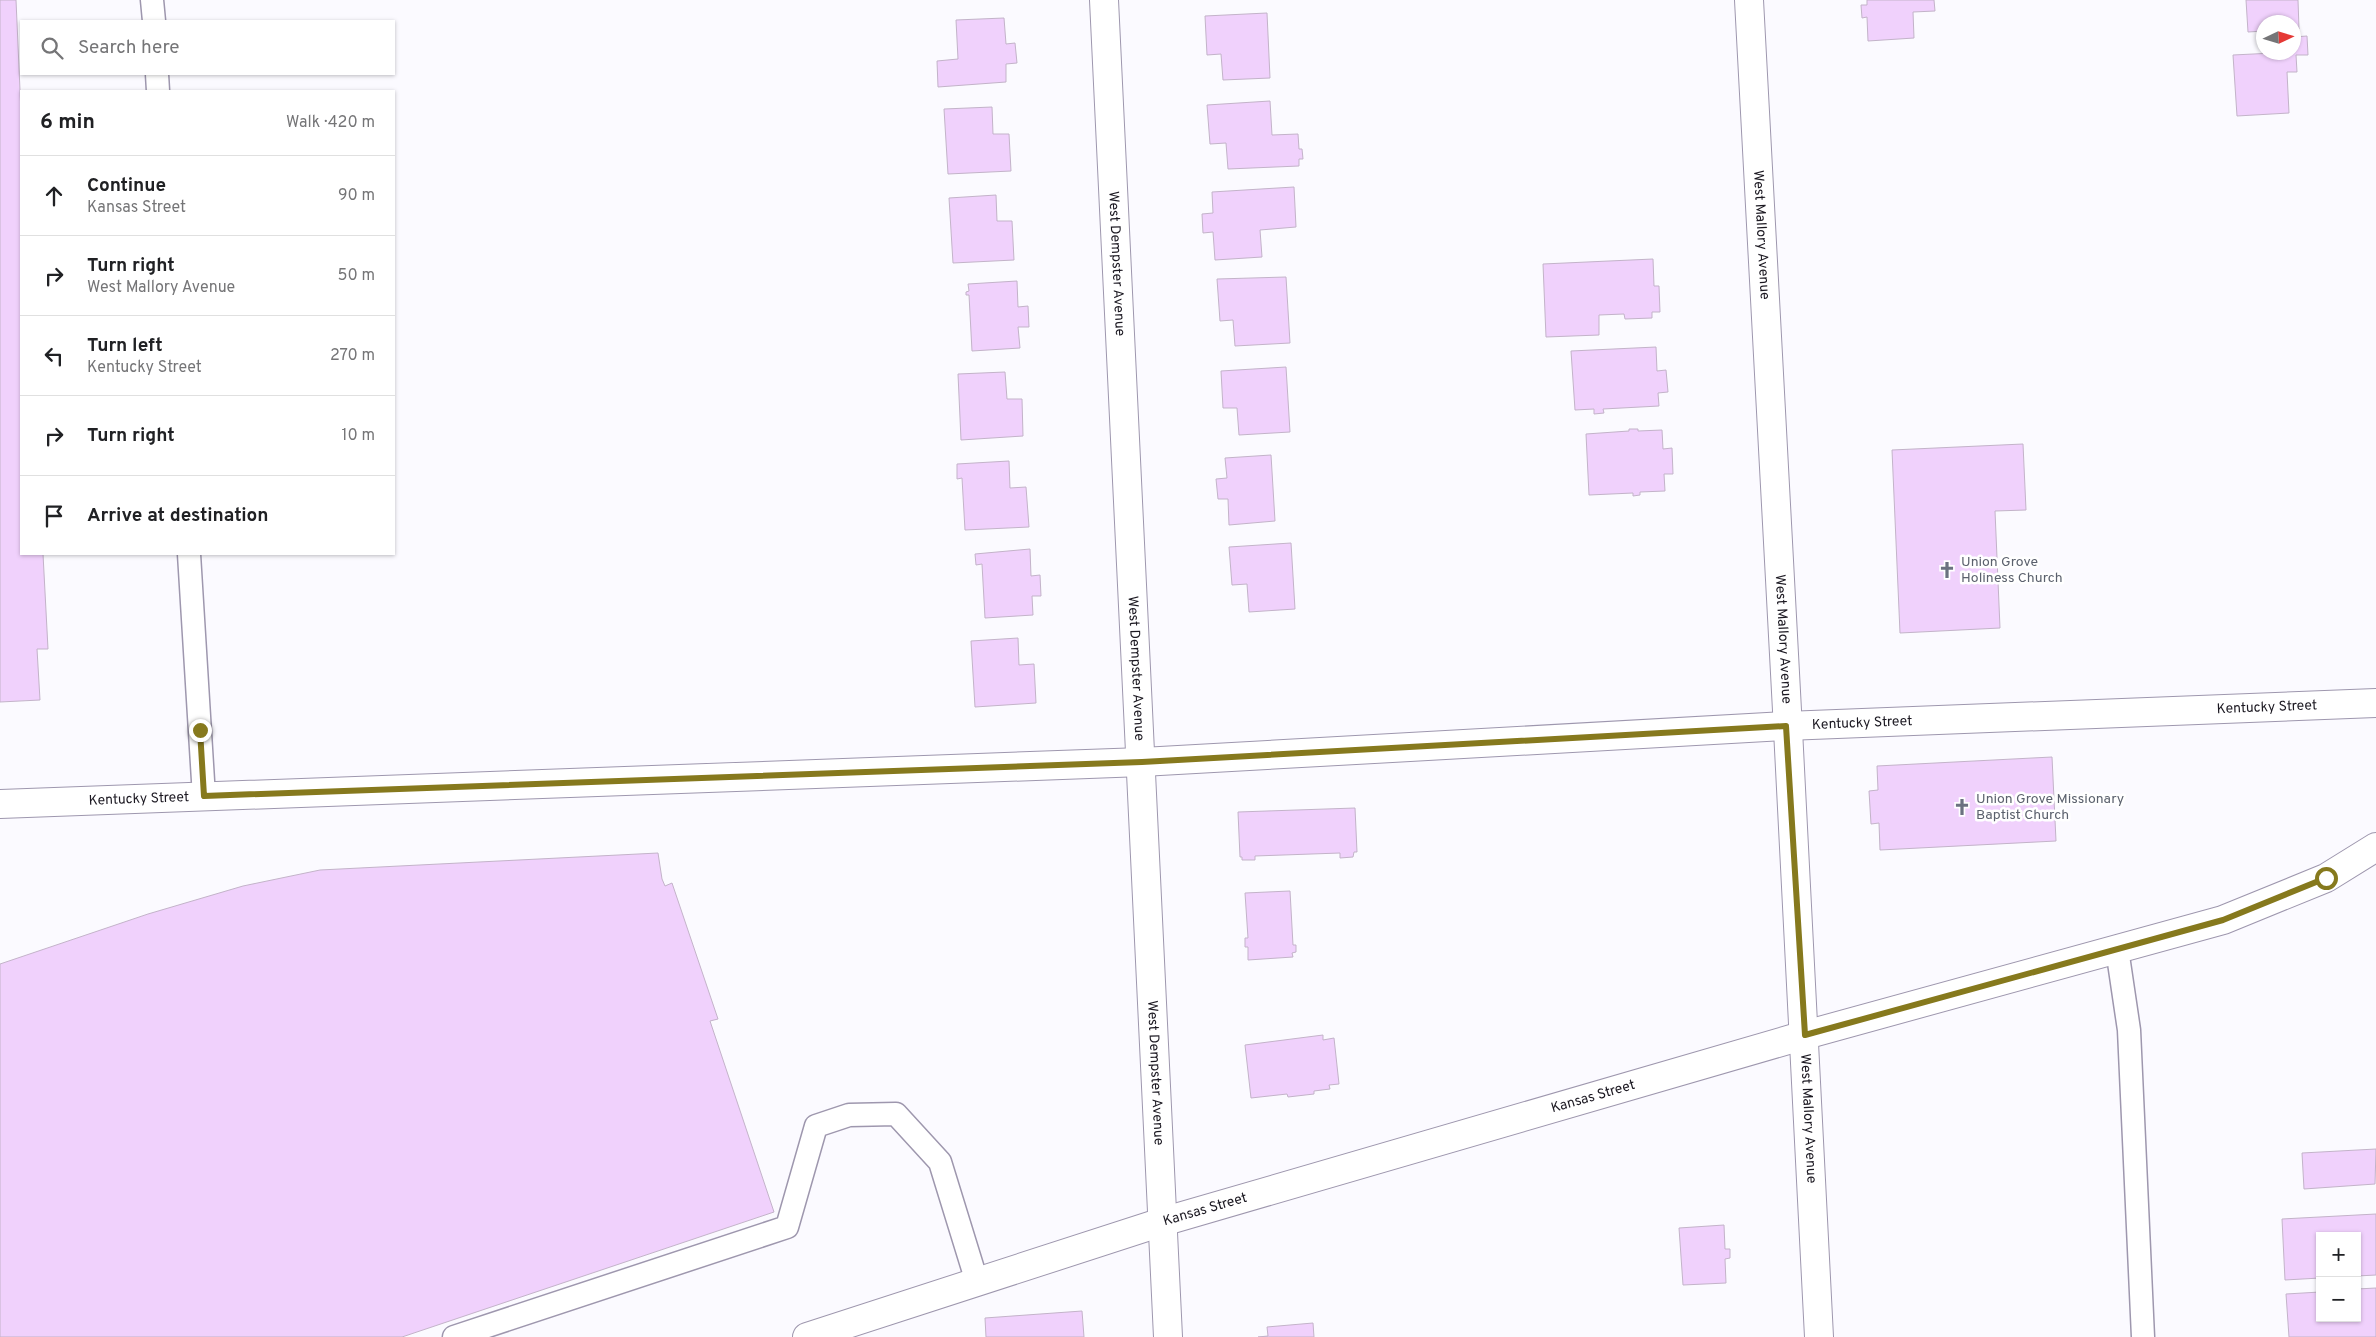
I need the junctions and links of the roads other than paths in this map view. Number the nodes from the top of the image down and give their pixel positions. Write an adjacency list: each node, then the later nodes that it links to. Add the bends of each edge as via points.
1 (152, 0): 4 (lane)
2 (1104, 0): 10 (street, West Dempster Avenue)
3 (1749, 0): 9 (street, West Mallory Avenue)
4 (154, 20)
5 (157, 75): 6 (lane)
6 (158, 90)
7 (188, 555): 11 (lane)
8 (2376, 702): 9 (street, Kentucky Street)
9 (1786, 726): 10 (street, Kentucky Street); 15 (street, West Mallory Avenue)
10 (1142, 762): 11 (street, Kentucky Street); 16 (street, West Dempster Avenue)
11 (204, 796): 12 (street, Kentucky Street)
12 (0, 804)
13 (2376, 847): 14 (street, Kansas Street, via 2326,878 2223,920)
14 (2117, 949): 15 (street, Kansas Street); 22 (lane, via 2129,1030)
15 (1805, 1035): 16 (street, Kansas Street); 21 (street, West Mallory Avenue)
16 (1162, 1222): 17 (street, Kansas Street); 20 (street, West Dempster Avenue)
17 (977, 1282): 18 (lane, via 940,1162 896,1114 849,1115 816,1126 787,1227); 19 (street, Kansas Street)
18 (454, 1337)
19 (807, 1337)
20 (1168, 1337)
21 (1819, 1337)
22 (2143, 1337)

